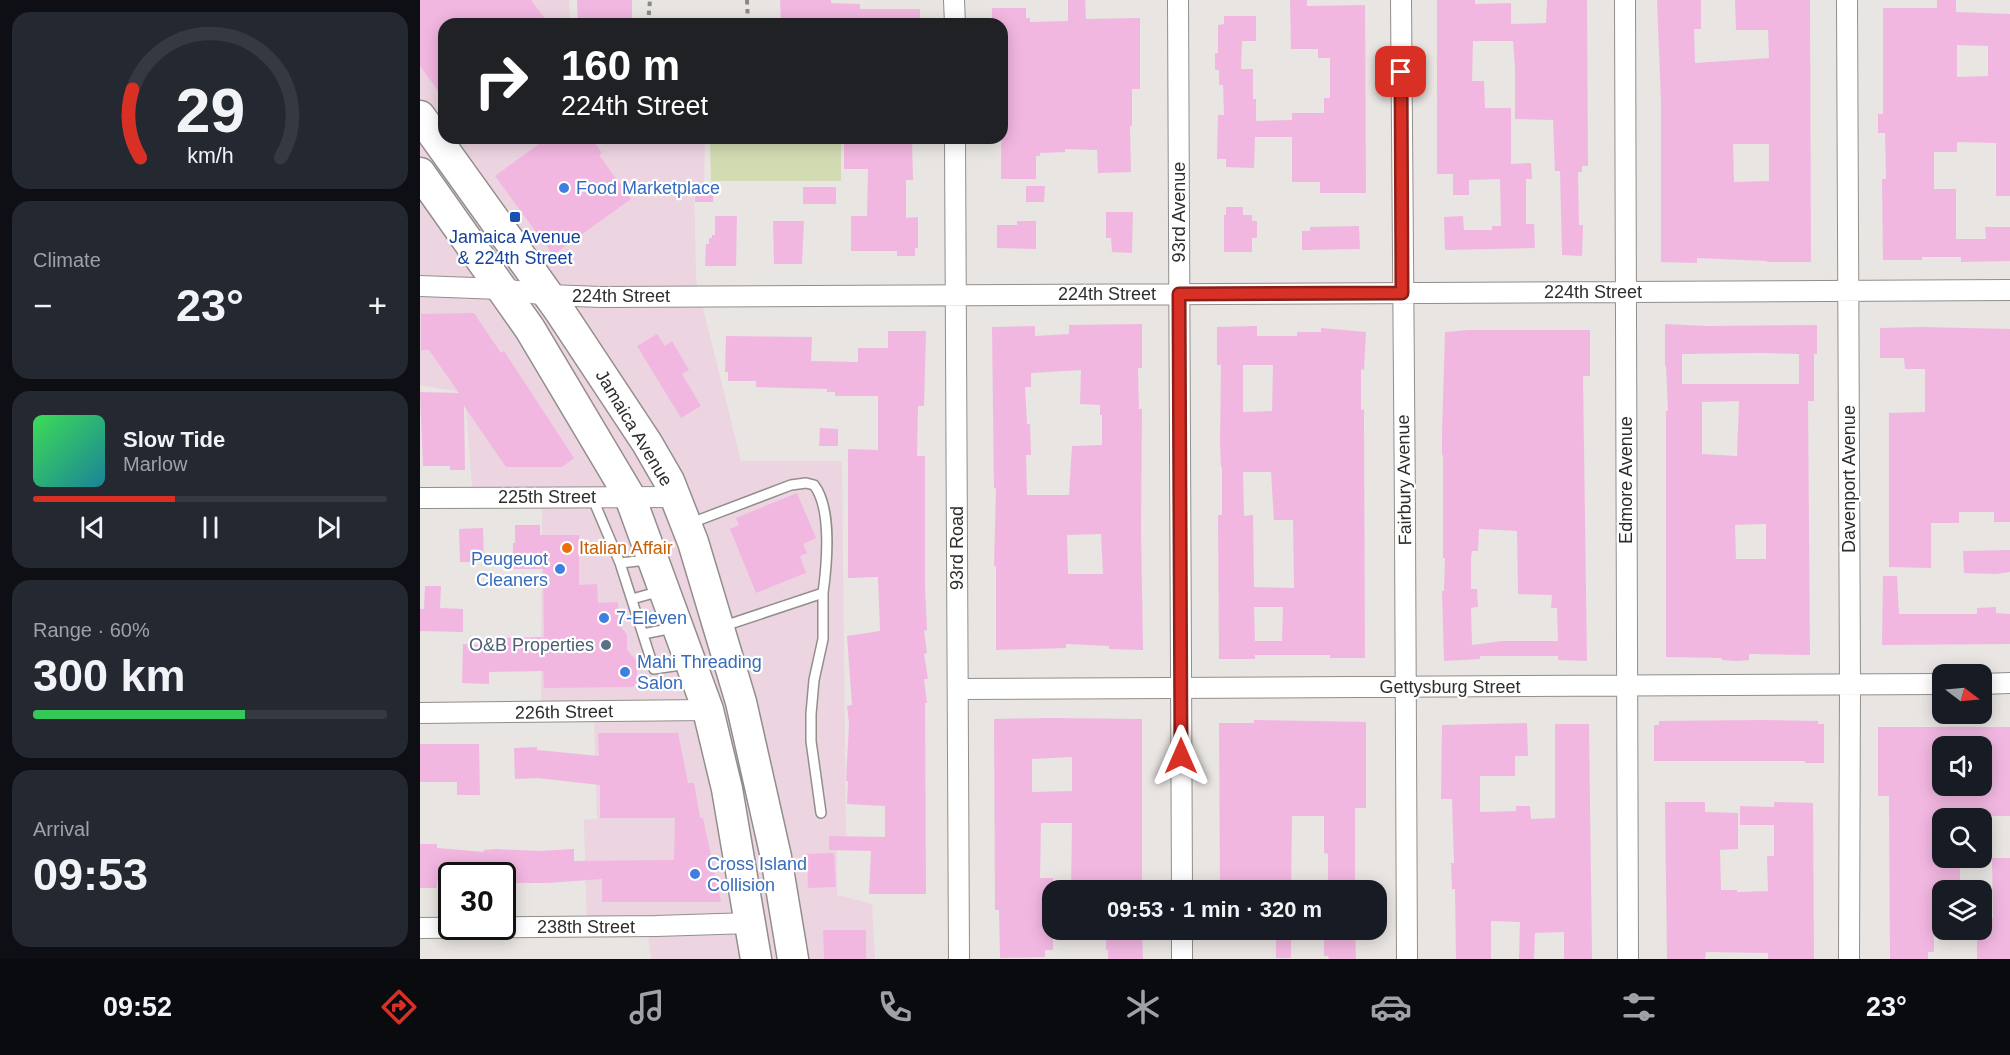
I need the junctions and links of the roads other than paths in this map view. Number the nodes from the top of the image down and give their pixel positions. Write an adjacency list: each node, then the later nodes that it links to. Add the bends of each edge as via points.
1 (954, 0): 6 (street)
2 (1178, 0): 18 (street, 93rd Avenue)
3 (1401, 0): 17 (street, Fairbury Avenue)
4 (1625, 0): 16 (street, Edmore Avenue)
5 (1847, 0): 15 (street, Davenport Avenue)
6 (954, 18)
7 (420, 116): 8 (main road, Jamaica Avenue)
8 (438, 141)
9 (440, 144): 19 (main road, Jamaica Avenue)
10 (955, 144): 20 (street, 93rd Road)
11 (420, 172): 13 (main road)
12 (420, 286): 13 (street, 224th Street)
13 (501, 289): 19 (street, 224th Street); 22 (main road, via 530,330)
14 (2010, 290): 15 (street, 224th Street)
15 (1848, 291): 16 (street, 224th Street); 38 (street, Davenport Avenue)
16 (1626, 292): 17 (street, 224th Street); 39 (street, Edmore Avenue)
17 (1402, 293): 18 (street, 224th Street); 40 (street, Fairbury Avenue)
18 (1179, 294): 20 (street, 224th Street); 42 (street, 93rd Avenue)
19 (548, 295): 20 (street, 224th Street); 23 (main road, Jamaica Avenue, via 647,443)
20 (956, 295): 41 (street, 93rd Road)
21 (592, 497): 22 (street, 225th Street); 24 (street, 225th Street); 27 (lane)
22 (630, 497): 23 (street, 225th Street); 26 (main road)
23 (675, 497): 25 (main road, Jamaica Avenue)
24 (420, 498)
25 (686, 525): 29 (lane, via 791,485 814,484 824,504 827,556); 32 (main road, Jamaica Avenue)
26 (653, 559): 27 (lane); 28 (main road)
27 (620, 563): 30 (lane)
28 (664, 590): 30 (lane); 31 (main road)
29 (823, 593): 32 (lane); 45 (lane, via 823,639 811,714)
30 (632, 599): 33 (lane)
31 (676, 627): 33 (lane); 34 (main road)
32 (719, 628): 51 (main road, Jamaica Avenue, via 741,702 776,857)
33 (643, 634): 34 (lane, via 654,669)
34 (690, 664): 43 (main road)
35 (2010, 683): 37 (street)
36 (1932, 684): 38 (street, Gettysburg Street)
37 (1992, 684)
38 (1851, 685): 39 (street, Gettysburg Street); 56 (street, Davenport Avenue)
39 (1627, 686): 40 (street, Gettysburg Street); 55 (street, Edmore Avenue)
40 (1408, 687): 42 (street, Gettysburg Street); 54 (street, Fairbury Avenue)
41 (958, 689): 42 (street, Gettysburg Street); 52 (street, 93rd Road)
42 (1181, 689): 46 (street, 93rd Avenue)
43 (708, 710): 44 (street, 226th Street); 47 (main road)
44 (420, 713)
45 (821, 813)
46 (1182, 880)
47 (751, 923): 48 (street, 238th Street); 50 (main road)
48 (420, 928)
49 (1182, 940): 53 (street)
50 (756, 959)
51 (793, 959)
52 (959, 959)
53 (1182, 959)
54 (1407, 959)
55 (1628, 959)
56 (1849, 959)

